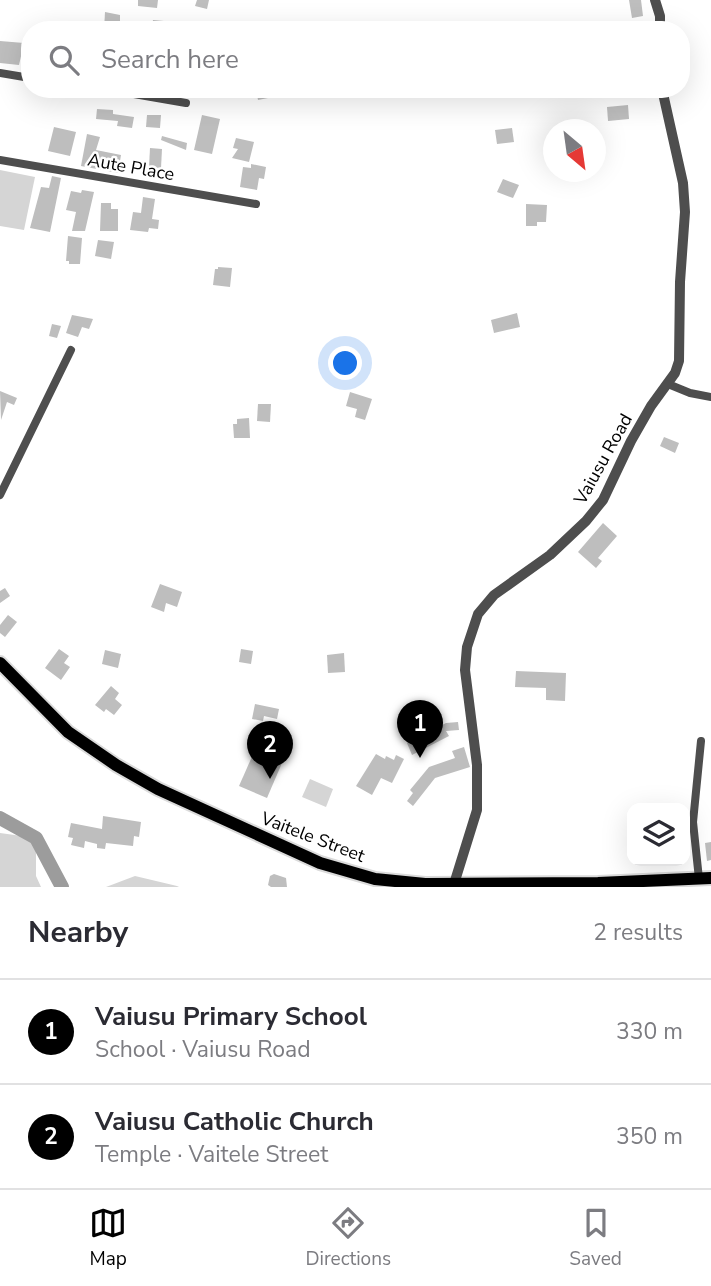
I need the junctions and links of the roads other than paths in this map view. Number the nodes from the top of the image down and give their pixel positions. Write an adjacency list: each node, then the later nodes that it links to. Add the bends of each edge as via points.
1 (655, 0): 2 (street)
2 (660, 21)
3 (0, 73): 4 (street)
4 (21, 76)
5 (158, 98): 7 (street)
6 (664, 98): 11 (street, Vaiusu Road, via 685,212 680,361)
7 (187, 103)
8 (0, 160): 9 (street, Aute Place)
9 (256, 205)
10 (71, 350): 13 (street)
11 (668, 384): 12 (street); 17 (street, Vaiusu Road, via 638,429 603,500 586,521 478,614 465,670 477,765 477,810)
12 (711, 397)
13 (0, 495)
14 (0, 663): 17 (main road, Vaitele Street, via 68,732 158,789 320,863 375,879)
15 (701, 741): 16 (street, via 693,822)
16 (705, 878): 18 (main road, Vaitele Street)
17 (454, 884): 18 (main road, Vaitele Street)
18 (598, 885)

